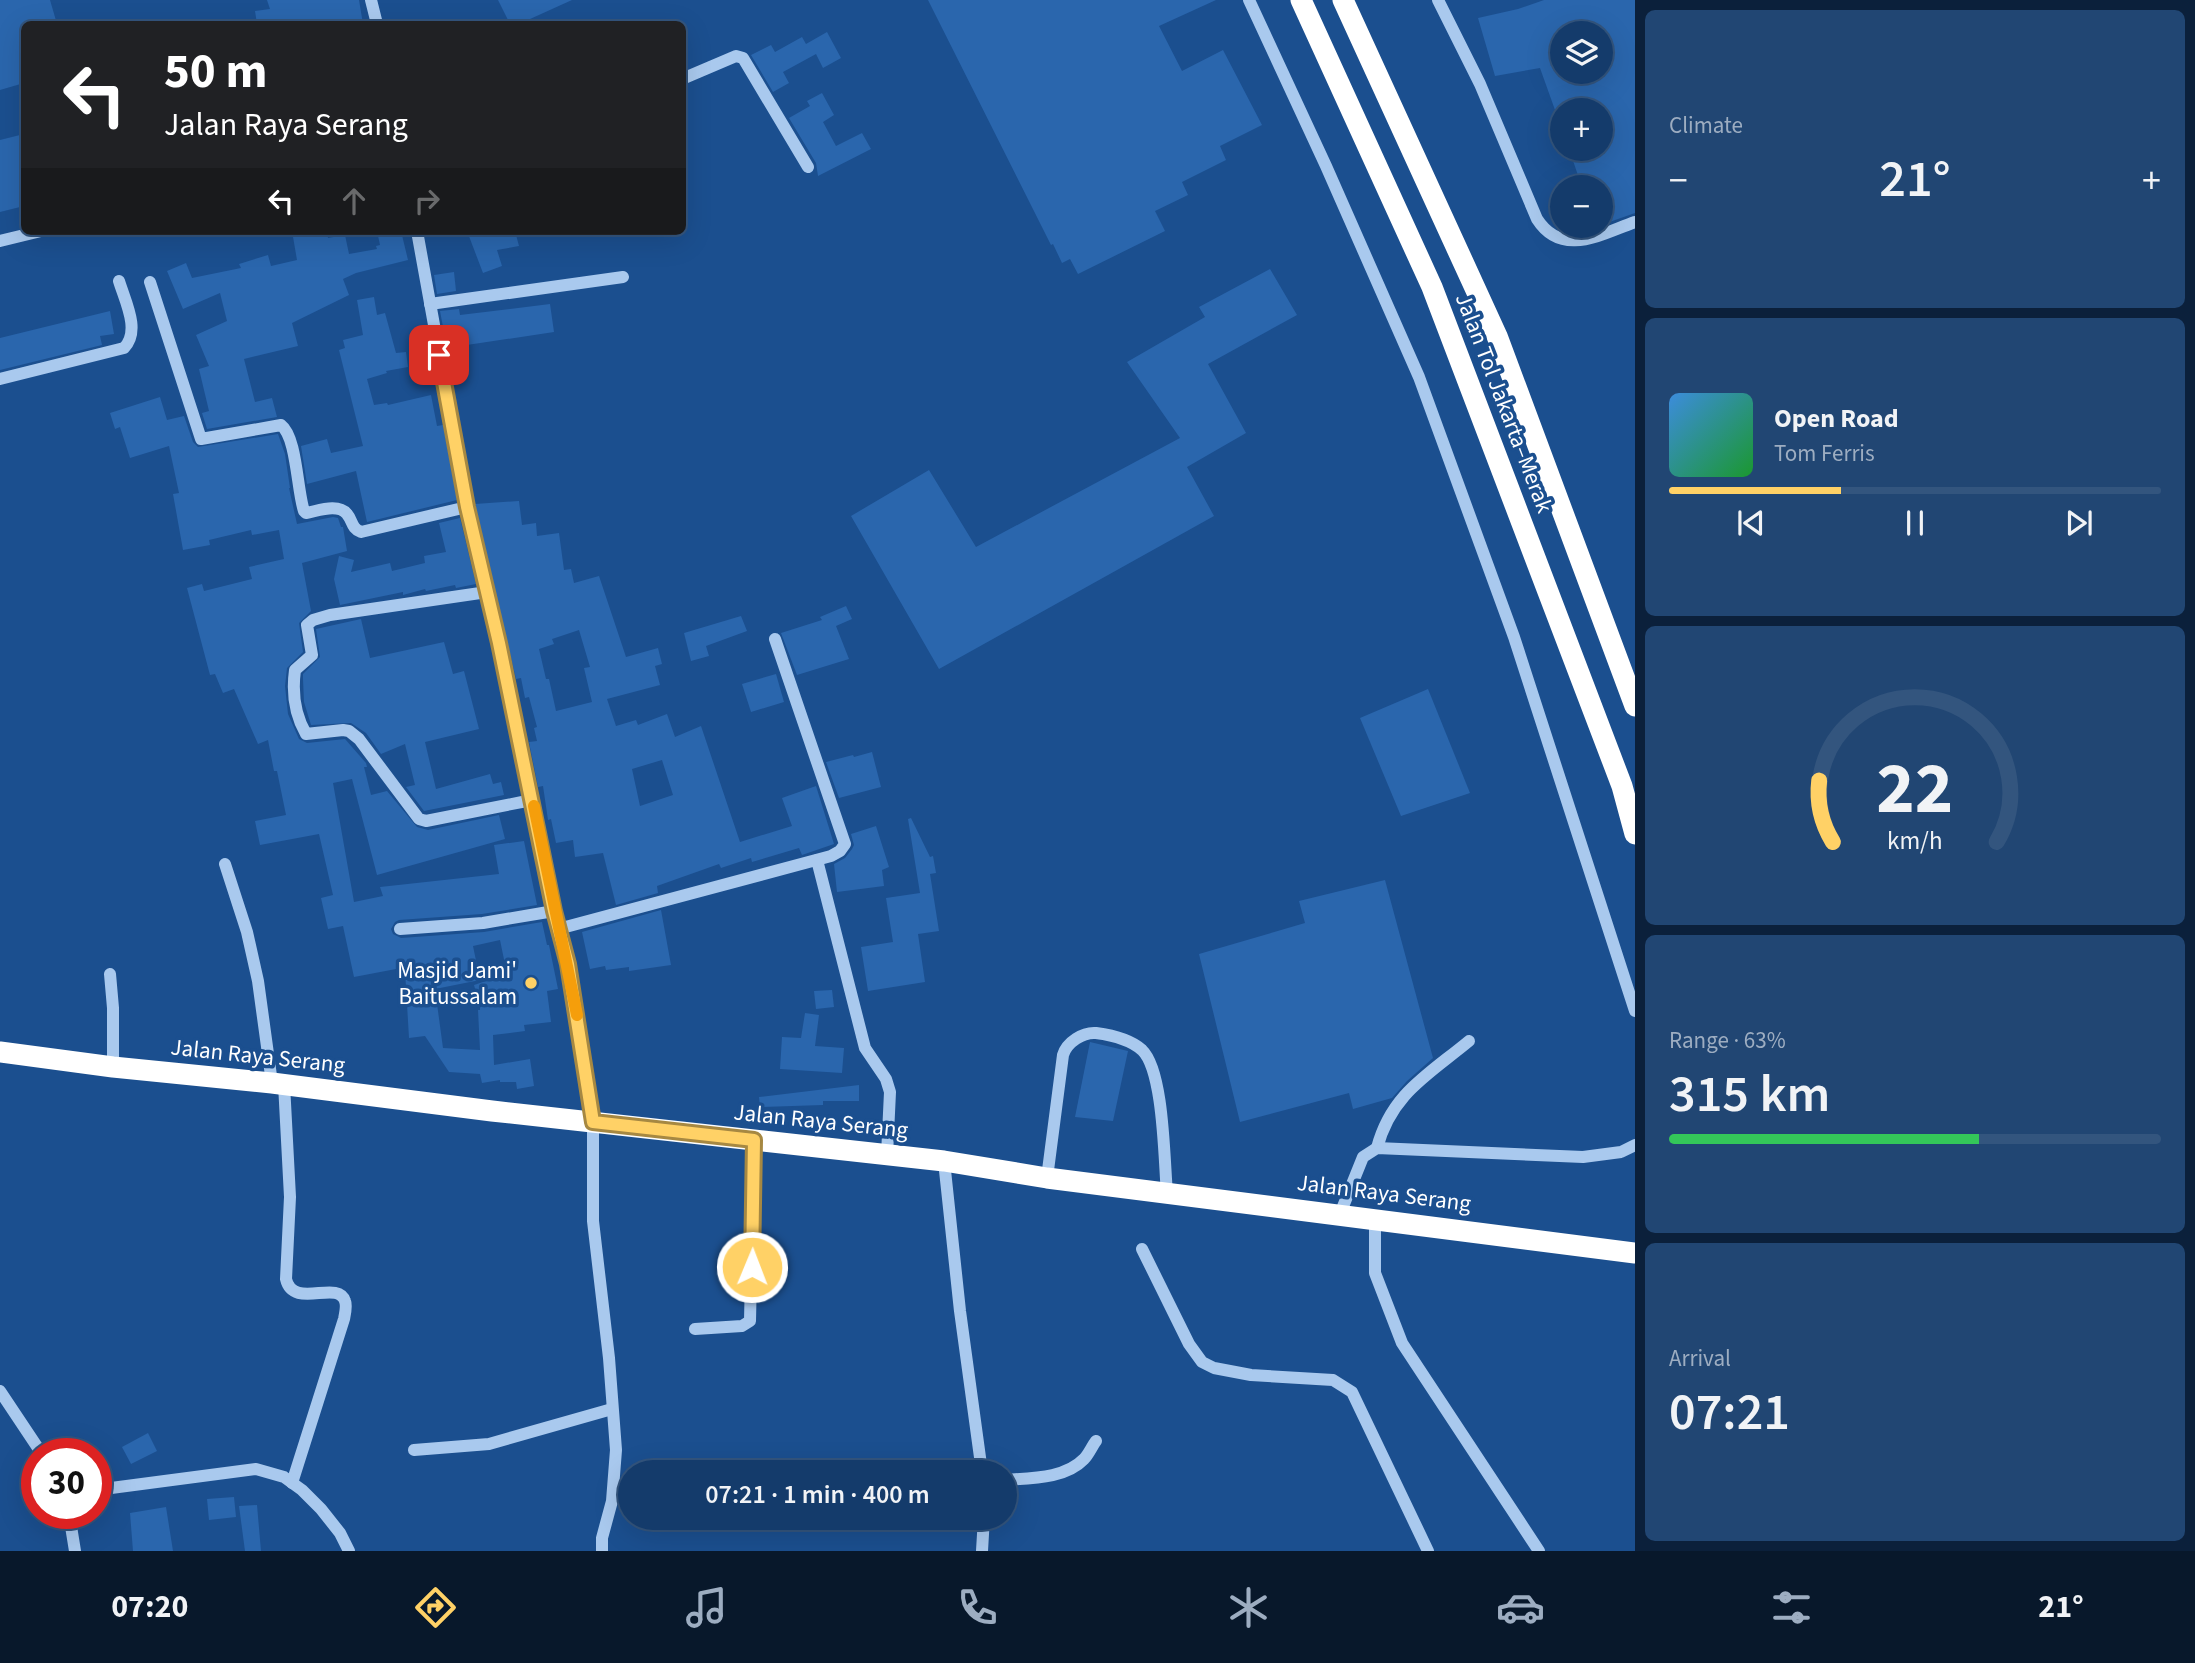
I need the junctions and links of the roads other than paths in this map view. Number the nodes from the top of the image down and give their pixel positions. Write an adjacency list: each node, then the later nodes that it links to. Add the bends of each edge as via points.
1 (371, 0): 6 (street)
2 (1249, 0): 30 (street, via 1419,377 1514,637)
3 (1301, 0): 23 (highway, Jalan Tol Jakarta–Merak, via 1432,287 1622,786)
4 (1343, 0): 21 (highway, Jalan Tol Jakarta–Merak, via 1497,336)
5 (1438, 0): 9 (street, via 1545,232 1574,242)
6 (376, 21)
7 (686, 77): 8 (street, via 736,56 743,58)
8 (808, 167)
9 (1635, 222)
10 (25, 235): 12 (street)
11 (418, 235): 16 (street)
12 (0, 241)
13 (623, 277): 16 (street)
14 (119, 281): 17 (street, via 132,329 124,348)
15 (149, 282): 18 (street, via 201,439 281,425 292,447 304,512 341,510 361,532)
16 (430, 304): 18 (street)
17 (0, 379)
18 (467, 507): 19 (street)
19 (487, 592): 22 (street); 22 (street, via 313,620 307,625 312,655 295,670 292,689 306,734 343,730 359,739 419,819)
20 (775, 639): 24 (street, via 845,844)
21 (1635, 706)
22 (532, 800): 26 (street)
23 (1635, 834)
24 (817, 860): 28 (street); 39 (street, via 865,1048 890,1092)
25 (225, 864): 34 (street, via 247,932)
26 (554, 911): 27 (street, via 483,923); 28 (street)
27 (400, 929)
28 (558, 929): 35 (street)
29 (110, 974): 33 (street)
30 (1635, 1011)
31 (1469, 1041): 38 (street, via 1414,1086 1383,1126)
32 (0, 1052): 33 (highway, Jalan Raya Serang)
33 (113, 1067): 34 (highway, Jalan Raya Serang)
34 (278, 1083): 35 (highway, Jalan Raya Serang); 55 (street, via 290,1197 288,1287 292,1292 334,1293 345,1302 344,1319)
35 (593, 1122): 36 (highway, Jalan Raya Serang); 49 (street, via 593,1221)
36 (754, 1140): 39 (highway, Jalan Raya Serang); 47 (street, via 751,1321 742,1326)
37 (1635, 1145): 38 (street, via 1621,1152 1583,1157)
38 (1377, 1148): 43 (street, via 1363,1157)
39 (887, 1155): 40 (highway, Jalan Raya Serang)
40 (944, 1161): 41 (highway, Jalan Raya Serang); 53 (street)
41 (1047, 1178): 42 (highway, Jalan Raya Serang); 42 (street, via 1065,1047 1094,1033 1130,1042 1150,1061 1161,1107)
42 (1167, 1193): 43 (highway, Jalan Raya Serang)
43 (1340, 1214): 44 (highway, Jalan Raya Serang)
44 (1375, 1218): 46 (highway, Jalan Raya Serang); 64 (street, via 1375,1273 1402,1343)
45 (1142, 1249): 63 (street, via 1202,1362 1251,1375 1333,1380 1352,1392)
46 (1635, 1253)
47 (695, 1329)
48 (0, 1391): 50 (street)
49 (612, 1409): 52 (street, via 489,1444); 61 (street, via 615,1478)
50 (31, 1438)
51 (1096, 1441): 54 (street, via 1083,1461 1060,1472)
52 (414, 1450)
53 (980, 1460)
54 (1017, 1479)
55 (292, 1483): 56 (street, via 256,1469); 60 (street, via 321,1509)
56 (112, 1488)
57 (71, 1529): 59 (street)
58 (983, 1530): 62 (street)
59 (75, 1551)
60 (349, 1551)
61 (602, 1551)
62 (982, 1551)
63 (1428, 1551)
64 (1539, 1551)

